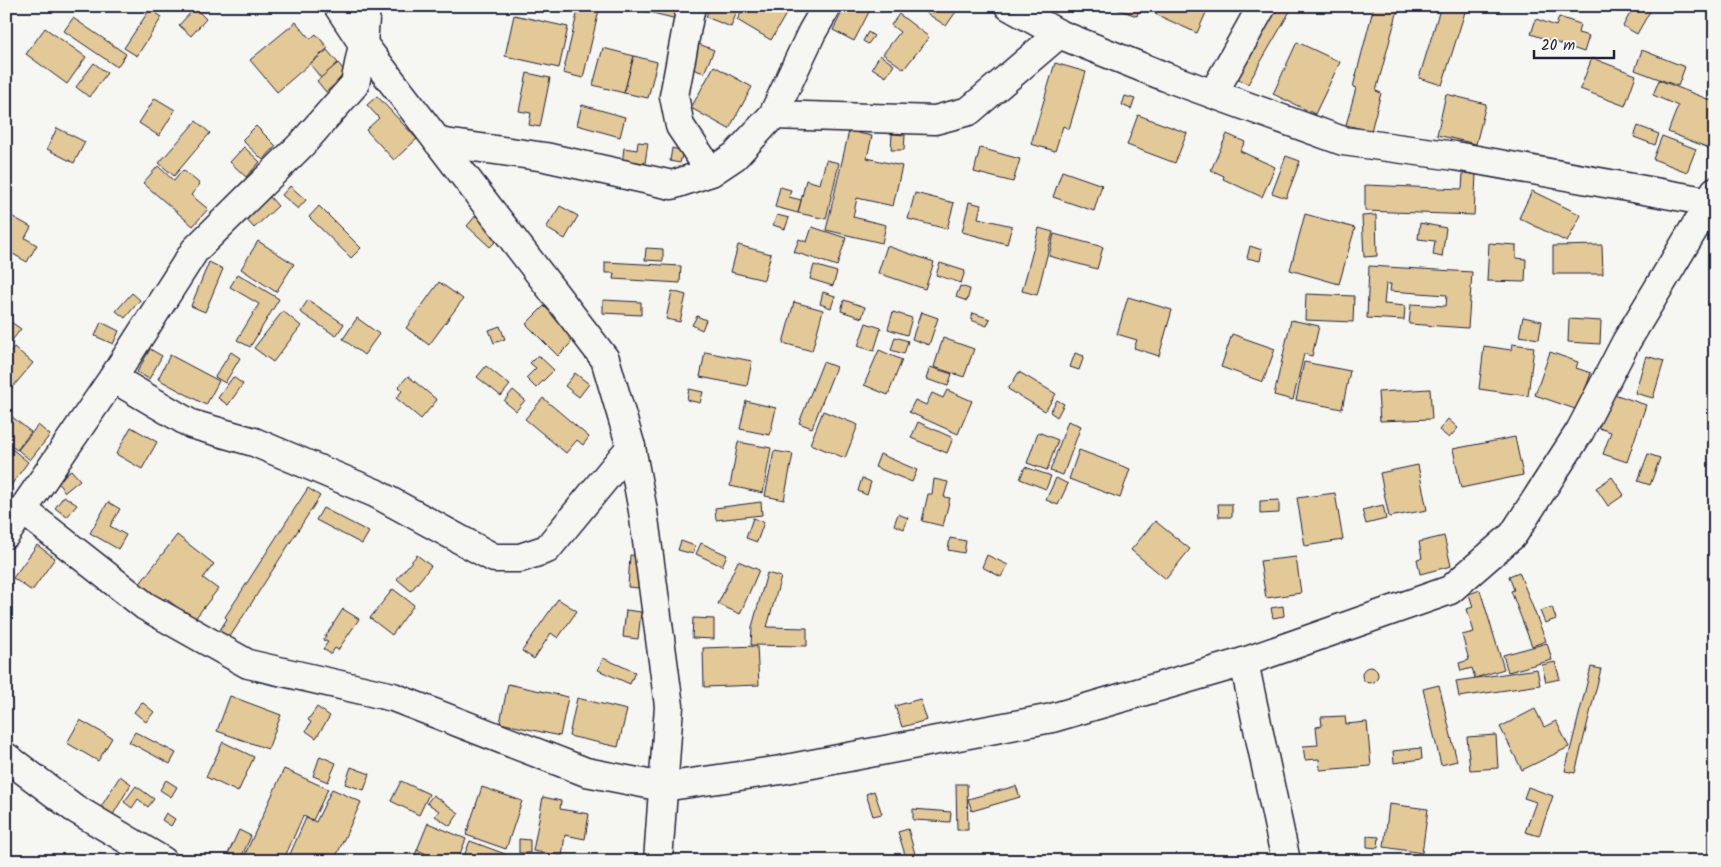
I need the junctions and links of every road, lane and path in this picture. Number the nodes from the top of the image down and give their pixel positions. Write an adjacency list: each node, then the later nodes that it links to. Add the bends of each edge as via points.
1 (338, 6): 8 (street)
2 (366, 6): 8 (street)
3 (691, 6): 12 (street, via 674,96 680,126)
4 (827, 6): 10 (street)
5 (1009, 6): 7 (street)
6 (1262, 6): 9 (street)
7 (1059, 34): 9 (street); 10 (street, via 969,111 935,120)
8 (363, 44): 11 (street); 14 (street, via 355,84 302,144 195,250)
9 (1213, 94): 13 (street, via 1343,141)
10 (773, 115): 12 (street, via 736,156)
11 (438, 142): 12 (street, via 544,157 672,185); 15 (street, via 605,358)
12 (711, 172)
13 (1712, 196): 18 (street, via 1626,342 1580,431 1513,535 1450,590)
14 (113, 378): 15 (street, via 191,424 254,442 376,493 494,558 520,558 547,549); 16 (street)
15 (631, 447): 20 (street, via 669,706)
16 (23, 510): 17 (street); 20 (street, via 146,606 248,664 393,696 586,772)
17 (6, 534)
18 (1244, 662): 20 (street, via 1052,718 782,770); 23 (street)
19 (6, 757): 21 (street, via 74,808)
20 (663, 787): 22 (street)
21 (163, 861)
22 (658, 861)
23 (1286, 861)

